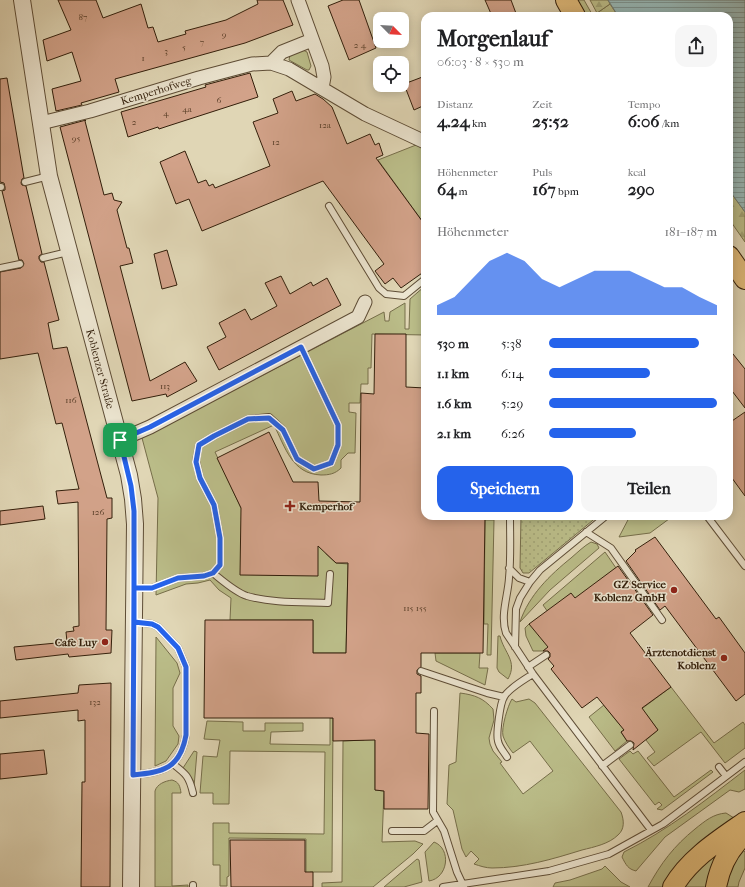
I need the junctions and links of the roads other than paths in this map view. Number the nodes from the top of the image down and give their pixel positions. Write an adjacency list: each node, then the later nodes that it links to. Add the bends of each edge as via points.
1 (22, 0): 8 (street, Koblenzer Straße)
2 (298, 0): 5 (street)
3 (566, 0): 4 (main road)
4 (573, 12)
5 (312, 40): 6 (street, via 282,52); 7 (street, via 324,72)
6 (271, 63): 7 (street, Kemperhofweg, via 289,69); 8 (street, Kemperhofweg, via 252,64)
7 (322, 88): 9 (street, Kemperhofweg, via 364,114)
8 (41, 123): 10 (street, Koblenzer Straße)
9 (421, 140)
10 (49, 176): 11 (lane); 13 (street, Koblenzer Straße)
11 (25, 182)
12 (329, 206): 19 (lane, via 379,288 386,294 404,296)
13 (68, 252): 14 (lane); 22 (street, Koblenzer Straße)
14 (43, 258)
15 (733, 262): 18 (main road)
16 (20, 264): 17 (lane)
17 (0, 268)
18 (745, 279)
19 (421, 283)
20 (365, 302): 21 (street, via 358,317)
21 (301, 347): 22 (street, via 150,427); 29 (lane, via 338,425 338,445 331,463 314,469 297,459 283,430 269,418 248,419 199,445 196,462 200,478 214,505 220,538 220,565)
22 (120, 440): 32 (street, Koblenzer Straße, via 133,499)
23 (510, 520): 28 (lane)
24 (601, 520): 26 (lane)
25 (710, 520): 27 (lane)
26 (586, 532): 31 (lane, via 540,570); 33 (lane, via 611,548)
27 (745, 566)
28 (509, 568): 31 (lane, via 519,578); 35 (lane, via 504,625)
29 (213, 573): 30 (lane, via 246,595 272,600 328,603); 32 (lane, via 178,578 152,588)
30 (330, 574)
31 (530, 582): 35 (lane, via 516,609)
32 (134, 588): 34 (street, Koblenzer Straße)
33 (662, 620)
34 (134, 622): 45 (lane, via 158,627 178,648 186,667 186,735 184,746); 48 (street, Koblenzer Straße)
35 (515, 647): 37 (lane)
36 (546, 655): 37 (lane)
37 (528, 667): 39 (lane)
38 (421, 671): 40 (lane)
39 (533, 674): 40 (lane, via 512,688); 46 (lane)
40 (504, 697): 43 (lane, via 497,740)
41 (434, 711): 51 (lane, via 433,812)
42 (630, 745): 46 (lane)
43 (507, 758)
44 (745, 762): 49 (lane)
45 (173, 764): 48 (lane, via 163,770); 50 (lane, via 190,780)
46 (602, 766): 53 (lane)
47 (719, 767): 49 (lane)
48 (133, 775): 57 (street, Koblenzer Straße)
49 (726, 776): 53 (lane)
50 (193, 793)
51 (437, 820): 54 (lane, via 424,831); 56 (lane, via 444,831 457,872)
52 (745, 822): 55 (main road)
53 (651, 830): 56 (lane, via 609,854 556,869)
54 (392, 831)
55 (736, 838): 59 (main road, via 704,852); 60 (main road, via 723,864)
56 (464, 885): 58 (lane)
57 (131, 887)
58 (443, 887)
59 (673, 887)
60 (716, 887)

